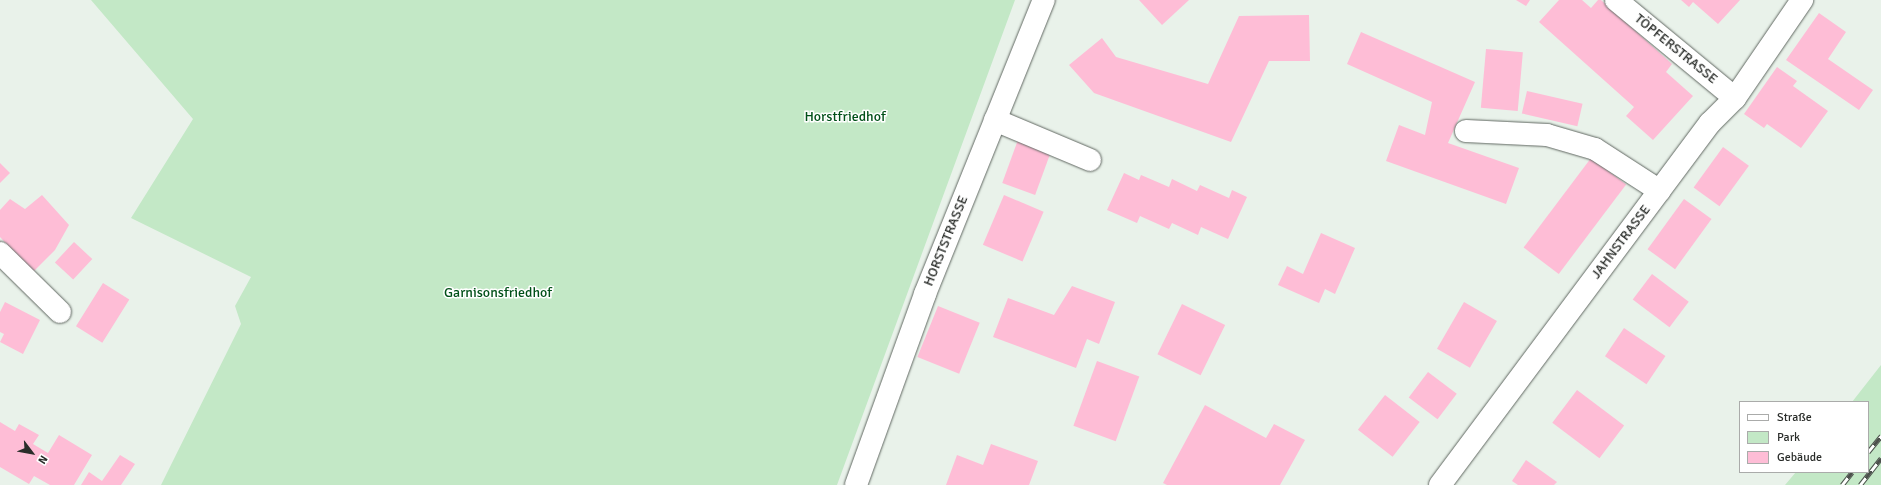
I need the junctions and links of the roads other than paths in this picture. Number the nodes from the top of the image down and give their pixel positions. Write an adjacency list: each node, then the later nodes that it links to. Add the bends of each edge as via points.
1 (1616, 0): 4 (street, TÖPFERSTRASSE)
2 (1802, 0): 4 (street, JAHNSTRASSE)
3 (1043, 3): 5 (street, HORSTSTRASSE)
4 (1735, 98): 8 (street, JAHNSTRASSE, via 1710,124)
5 (995, 120): 7 (street); 11 (street, HORSTSTRASSE, via 925,294)
6 (1466, 131): 8 (street, via 1547,135 1595,149)
7 (1090, 160)
8 (1660, 191): 12 (street, JAHNSTRASSE)
9 (0, 253): 10 (street)
10 (60, 312)
11 (856, 485)
12 (1440, 485)

